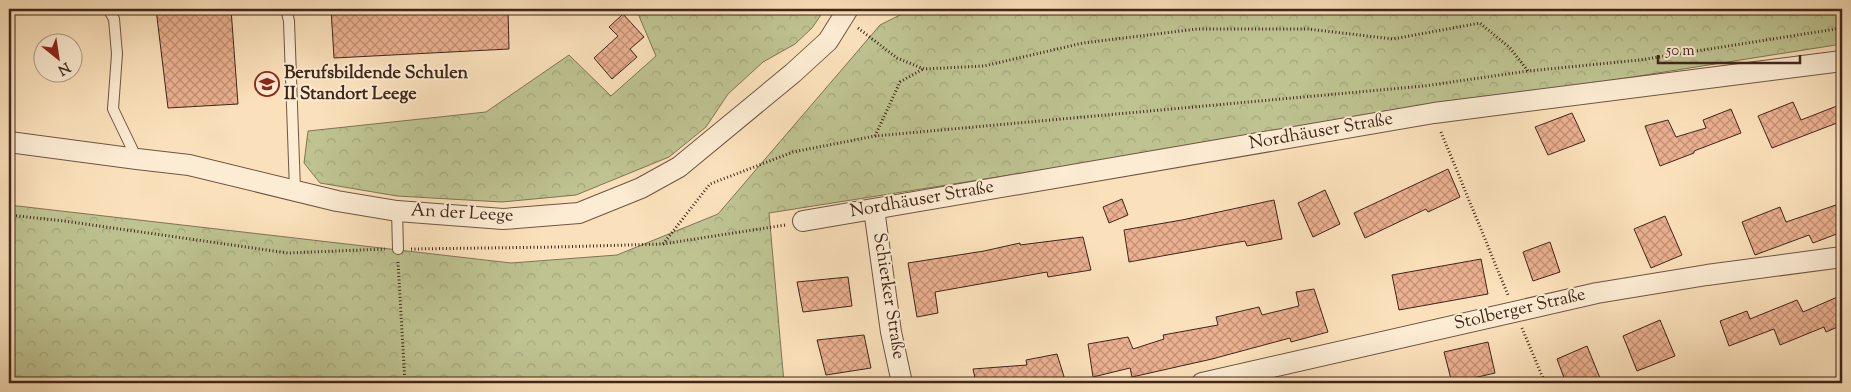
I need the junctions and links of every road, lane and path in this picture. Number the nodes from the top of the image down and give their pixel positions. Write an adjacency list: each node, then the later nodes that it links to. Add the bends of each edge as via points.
1 (108, 9): 11 (lane, via 114,19 117,54 113,109)
2 (286, 9): 12 (lane)
3 (846, 12): 6 (path, via 897,58); 14 (street, An der Leege, via 828,41 793,73 679,167 641,188 579,213 503,218)
4 (1842, 28): 7 (path, via 1640,60)
5 (1842, 61): 8 (street, Nordhäuser Straße)
6 (924, 69): 7 (path, via 984,66 1083,43 1198,29 1308,29 1393,39 1480,23 1510,48); 9 (path, via 900,82)
7 (1528, 71): 9 (path, via 1414,87)
8 (1434, 113): 13 (street, Nordhäuser Straße); 20 (path)
9 (875, 136): 17 (path, via 793,152 710,184)
10 (9, 142): 11 (street, An der Leege)
11 (137, 159): 12 (street, An der Leege, via 189,165)
12 (294, 190): 14 (street, An der Leege)
13 (874, 209): 16 (street, Nordhäuser Straße); 22 (street, Schierker Straße, via 891,332)
14 (397, 211): 18 (lane)
15 (9, 215): 18 (path, via 288,252)
16 (803, 221): 17 (path)
17 (664, 244): 18 (path)
18 (398, 249): 21 (path)
19 (1842, 257): 20 (street, Stolberger Straße, via 1597,293)
20 (1515, 311): 23 (street, Stolberger Straße); 24 (path)
21 (405, 383)
22 (902, 383)
23 (1202, 383)
24 (1544, 383)

